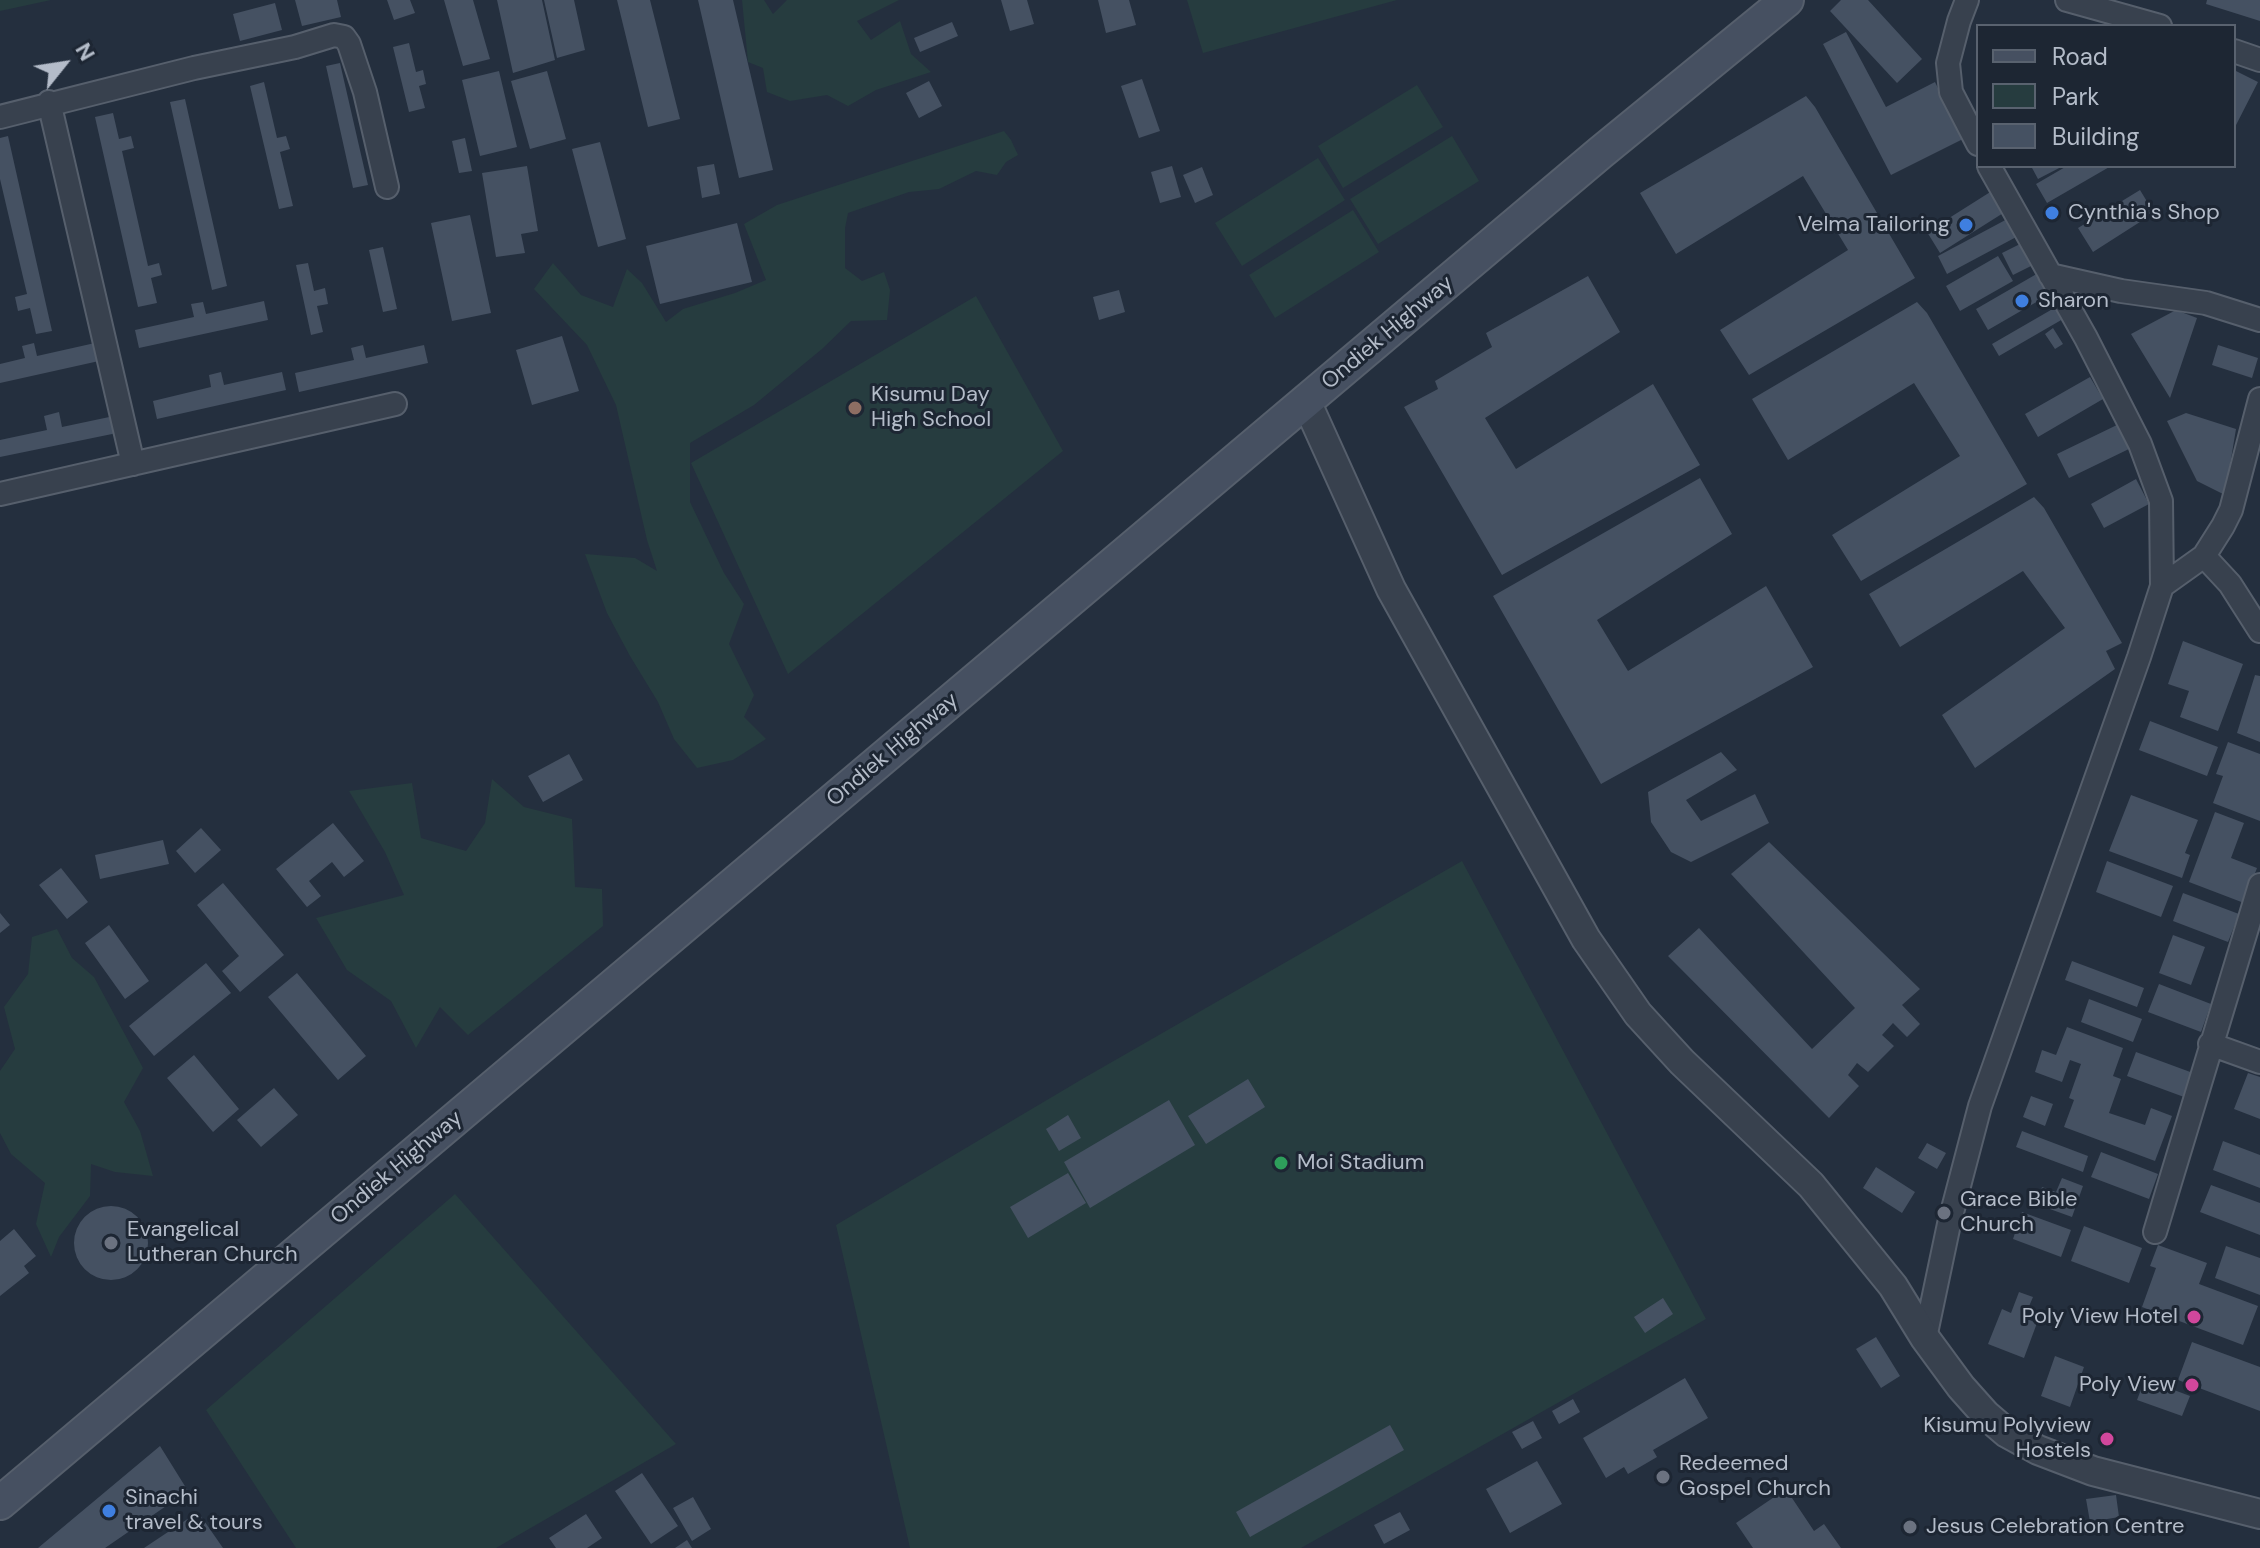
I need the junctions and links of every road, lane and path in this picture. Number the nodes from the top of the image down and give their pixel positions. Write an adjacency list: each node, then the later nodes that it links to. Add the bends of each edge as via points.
1 (1787, 0): 15 (main road, Ondiek Highway)
2 (1967, 0): 9 (street, via 1948,63 1951,92)
3 (2067, 0): 4 (street)
4 (2153, 24)
5 (2236, 52): 6 (street)
6 (2260, 60)
7 (49, 102): 8 (street); 11 (street, via 334,35 344,37 365,92); 17 (street)
8 (0, 117)
9 (1976, 140)
10 (1990, 168): 12 (street)
11 (387, 187)
12 (2050, 275): 13 (street, via 2206,303); 20 (street, via 2152,475 2161,501)
13 (2260, 320)
14 (2260, 399): 19 (street, via 2231,510)
15 (1306, 401): 26 (street, via 1391,589 1586,939 1638,1014 1811,1185 1893,1286); 27 (main road, Ondiek Highway)
16 (395, 404): 17 (street)
17 (133, 464): 18 (street)
18 (0, 494)
19 (2204, 556): 20 (street); 21 (street, via 2230,584)
20 (2162, 586): 26 (street, via 1980,1106)
21 (2260, 631)
22 (2260, 885): 23 (street)
23 (2210, 1044): 24 (street); 25 (street)
24 (2260, 1062)
25 (2155, 1232)
26 (1925, 1338): 28 (street, via 1986,1415 2038,1450 2093,1471)
27 (0, 1503)
28 (2260, 1514)

